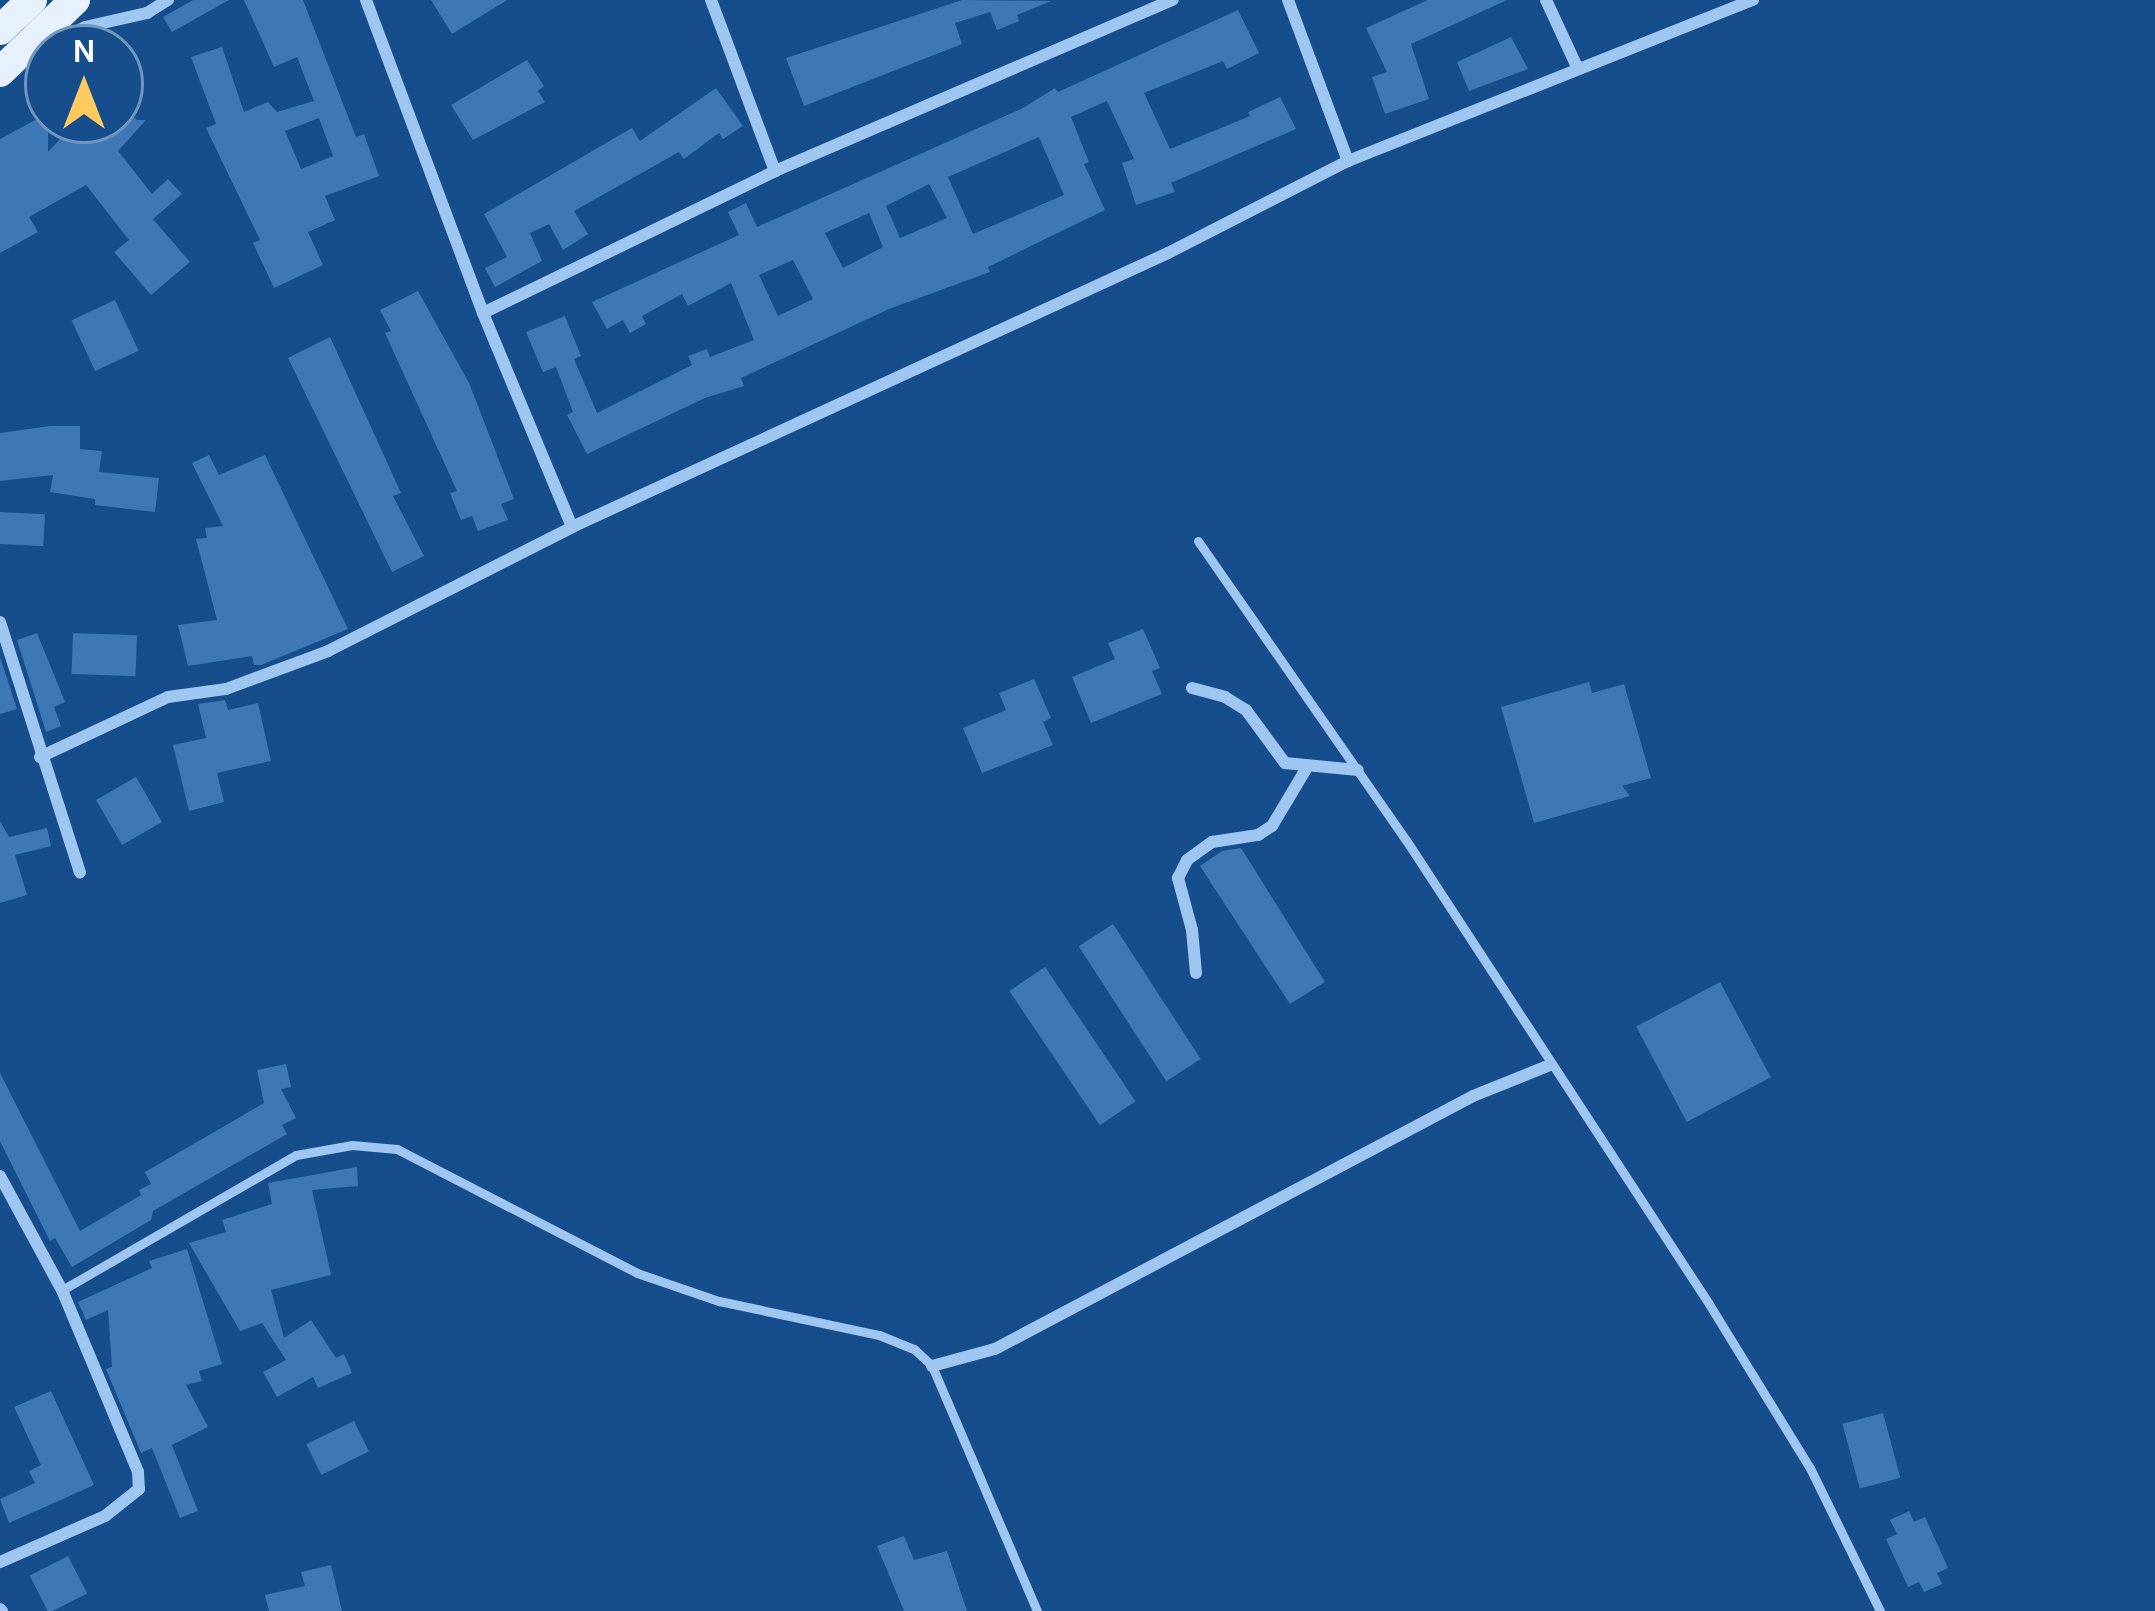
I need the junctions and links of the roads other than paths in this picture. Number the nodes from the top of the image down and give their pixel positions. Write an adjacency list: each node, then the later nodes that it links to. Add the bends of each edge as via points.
1 (32, 0): 10 (main road)
2 (75, 0): 11 (main road)
3 (169, 0): 11 (street, via 147,14 86,26)
4 (366, 0): 15 (street)
5 (711, 0): 14 (street)
6 (1173, 0): 14 (street)
7 (1288, 0): 13 (street)
8 (1546, 0): 12 (street)
9 (1753, 0): 12 (street)
10 (0, 30)
11 (4, 69)
12 (1578, 69): 13 (street)
13 (1348, 161): 16 (street, via 1168,253)
14 (775, 170): 15 (street)
15 (482, 313): 16 (street)
16 (572, 527): 20 (street, via 328,651 226,689 168,698)
17 (1198, 542): 22 (lane)
18 (0, 622): 20 (street)
19 (1192, 688): 21 (street, via 1246,710 1285,763)
20 (40, 757): 23 (street)
21 (1306, 769): 22 (street); 24 (street, via 1272,826 1258,836 1212,842 1187,860 1178,878)
22 (1358, 770): 25 (lane)
23 (80, 873)
24 (1196, 974)
25 (1550, 1065): 28 (street, via 1473,1096 994,1349); 31 (lane, via 1781,1418)
26 (0, 1177): 27 (street)
27 (62, 1290): 28 (lane, via 296,1155 352,1144 397,1150 637,1273 878,1335 914,1348); 29 (street, via 139,1489 105,1516)
28 (932, 1366): 30 (lane)
29 (0, 1562)
30 (1037, 1611)
31 (1880, 1611)

